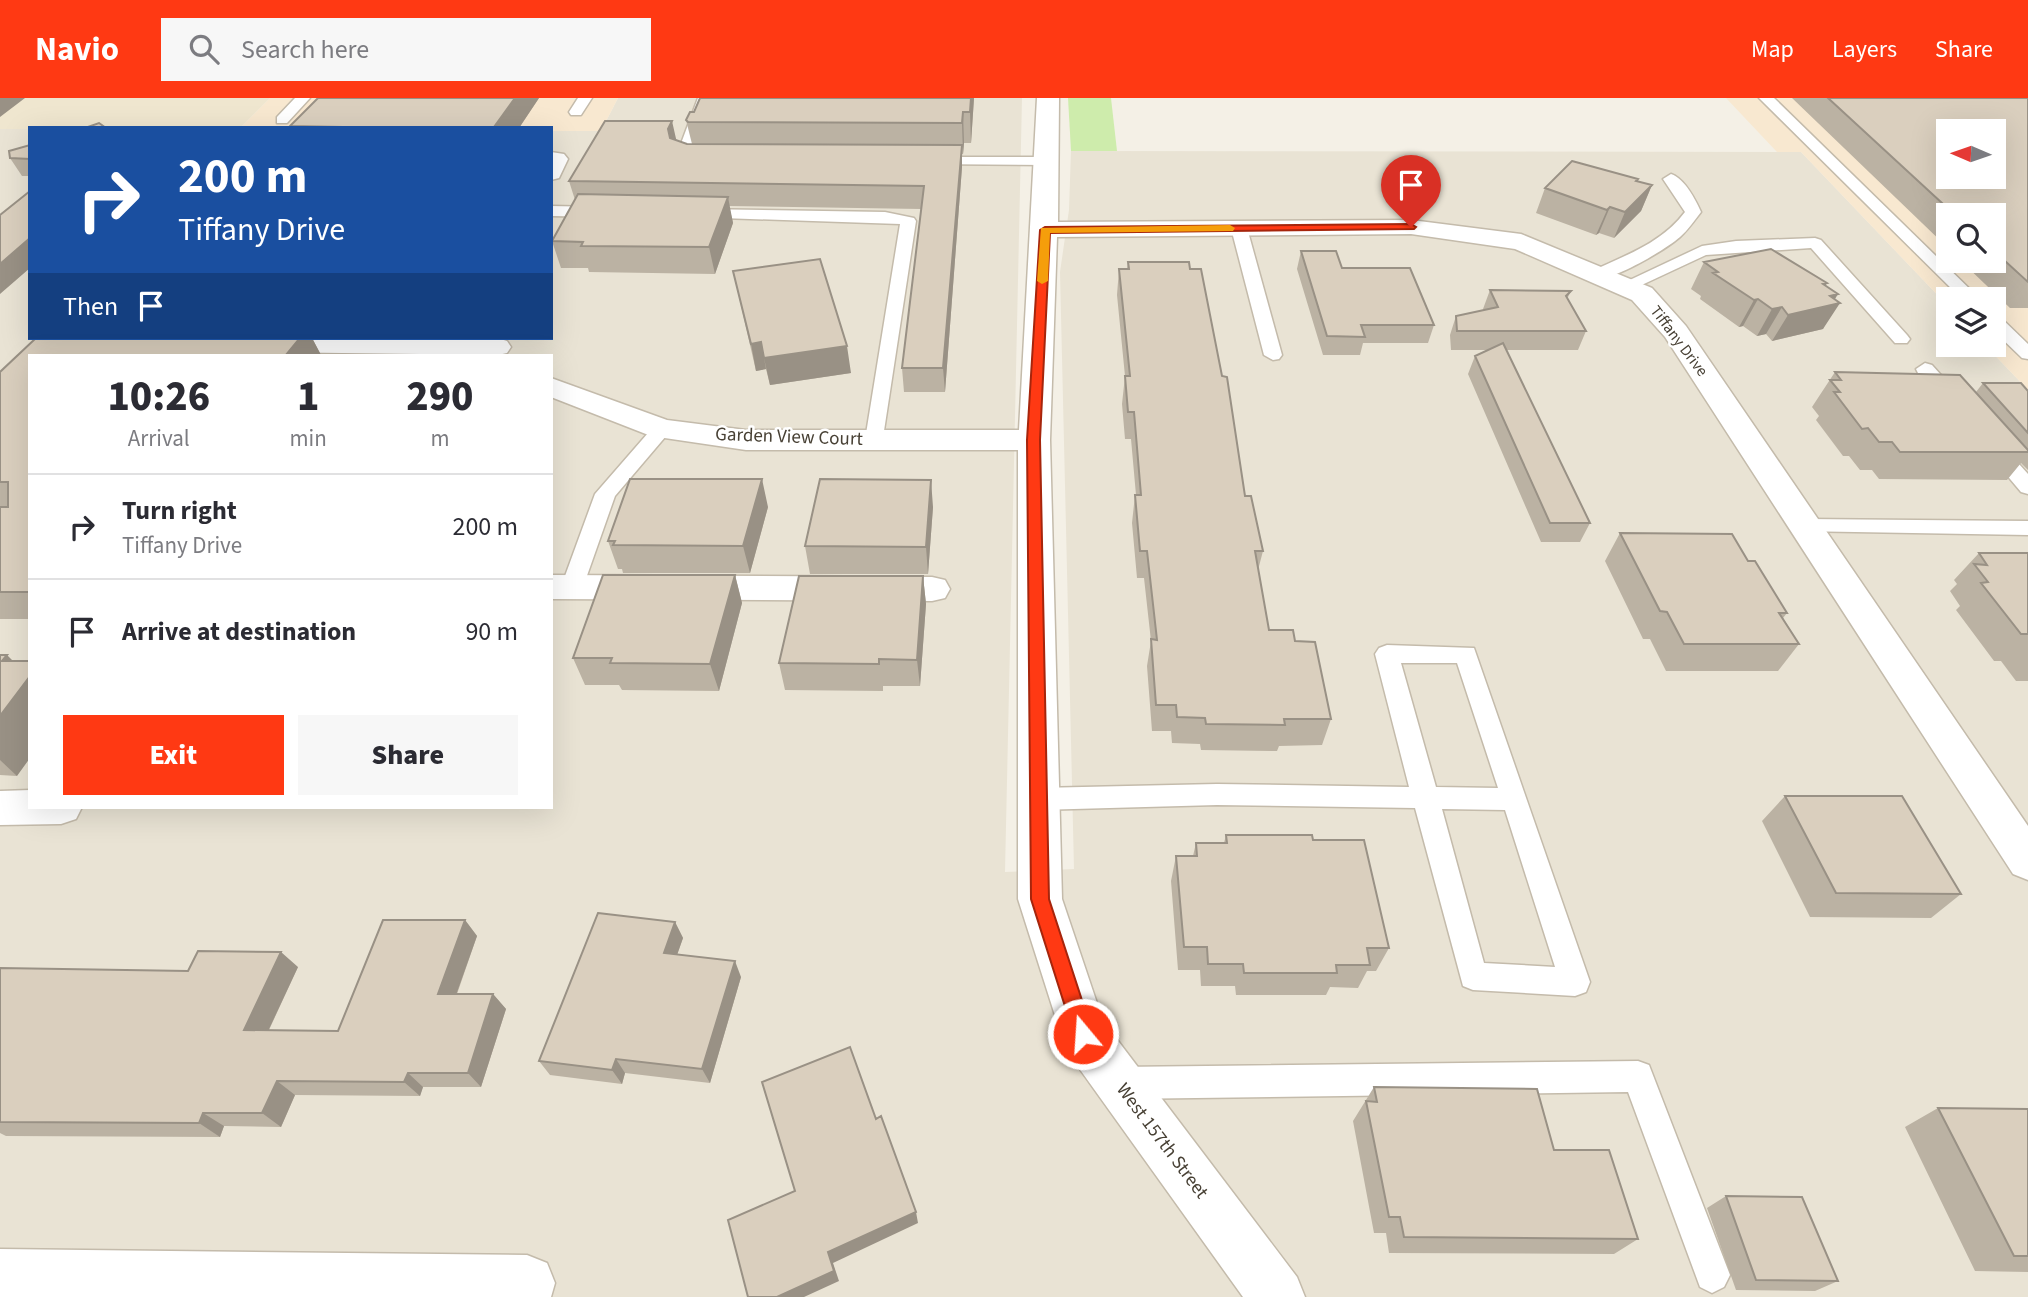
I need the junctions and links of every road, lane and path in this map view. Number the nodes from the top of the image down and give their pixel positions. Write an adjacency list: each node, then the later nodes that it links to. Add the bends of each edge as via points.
1 (303, 98): 7 (lane)
2 (585, 98): 6 (lane)
3 (705, 98): 8 (lane, via 683,158)
4 (1048, 98): 10 (street, West 157th Street)
5 (1766, 98): 18 (lane)
6 (576, 112)
7 (282, 120)
8 (719, 160)
9 (908, 161): 10 (lane)
10 (1047, 161): 16 (street, West 157th Street)
11 (1671, 179): 17 (lane, via 1693,212)
12 (553, 211): 13 (lane)
13 (621, 212)
14 (677, 213): 30 (lane, via 908,221)
15 (1239, 228): 16 (street, Tiffany Drive); 17 (street, Tiffany Drive, via 1411,227 1521,242); 24 (lane)
16 (1045, 230): 31 (street, West 157th Street)
17 (1611, 281): 20 (lane, via 1702,251 1815,243); 33 (street, Tiffany Drive, via 1642,293 1676,332)
18 (1960, 287)
19 (2006, 333): 23 (lane)
20 (1901, 339)
21 (239, 343): 22 (street)
22 (495, 349)
23 (2028, 354)
24 (1273, 355)
25 (1925, 369): 27 (lane)
26 (553, 388): 28 (street, Garden View Court)
27 (1968, 418)
28 (662, 429): 30 (street, Garden View Court, via 746,440); 35 (lane, via 605,494)
29 (1985, 438): 32 (lane)
30 (875, 440): 31 (street, Garden View Court)
31 (1034, 440): 38 (street, West 157th Street)
32 (2028, 486)
33 (1805, 526): 34 (lane); 42 (street, Tiffany Drive)
34 (2028, 528)
35 (561, 587): 36 (street)
36 (932, 589)
37 (1423, 798): 38 (lane, via 1094,795); 39 (lane); 39 (lane, via 1387,654 1466,654); 39 (lane, via 1473,976 1575,982)
38 (1038, 799): 43 (street, West 157th Street, via 1040,899 1083,1034)
39 (1515, 799)
40 (0, 808): 41 (street)
41 (28, 808)
42 (2028, 861)
43 (1119, 1083): 44 (lane, via 1638,1076); 47 (street, West 157th Street)
44 (1712, 1275)
45 (0, 1277): 46 (street)
46 (525, 1290)
47 (1277, 1297)

